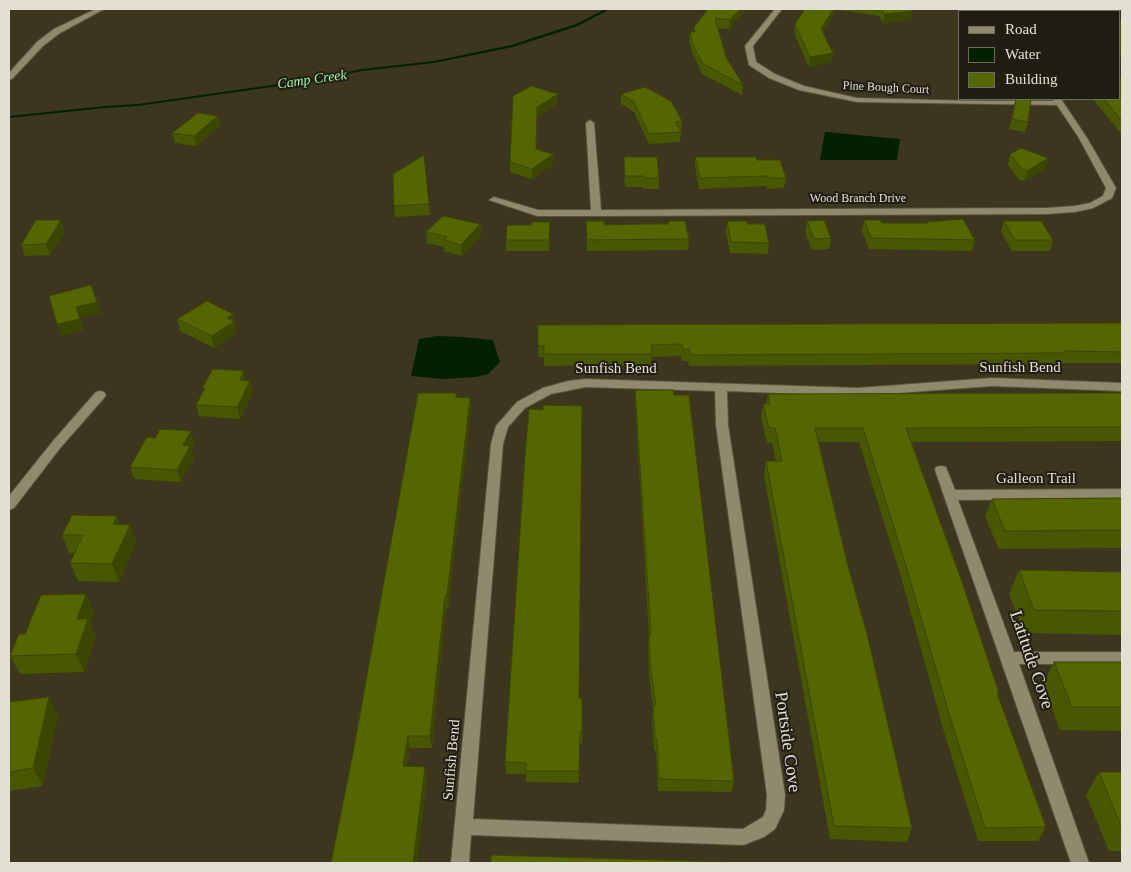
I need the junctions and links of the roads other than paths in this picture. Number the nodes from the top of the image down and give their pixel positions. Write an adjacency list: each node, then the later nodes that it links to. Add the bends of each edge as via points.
1 (101, 9): 3 (street, via 57,31)
2 (779, 9): 4 (street, Pine Bough Court, via 749,46 752,63 772,76 802,88 858,100)
3 (9, 77)
4 (1059, 101): 7 (street, Wood Branch Drive, via 1110,188 1107,198 1093,205 1046,211)
5 (590, 123): 7 (street)
6 (494, 200): 7 (street, Wood Branch Drive, via 537,213)
7 (596, 213)
8 (1122, 387): 9 (street, Sunfish Bend, via 992,382 858,392)
9 (721, 388): 17 (street, Sunfish Bend, via 594,383 568,385 530,399 502,426 496,444); 17 (street, Portside Cove, via 722,425 776,795 775,810 769,823 758,832 743,837)
10 (100, 395): 14 (street)
11 (941, 470): 13 (street, Latitude Cove)
12 (1122, 494): 13 (street, Galleon Trail)
13 (950, 496): 15 (street, Latitude Cove)
14 (9, 506)
15 (1010, 658): 16 (street); 19 (street, Latitude Cove)
16 (1122, 658)
17 (463, 828): 18 (street, Sunfish Bend)
18 (460, 863)
19 (1080, 863)

